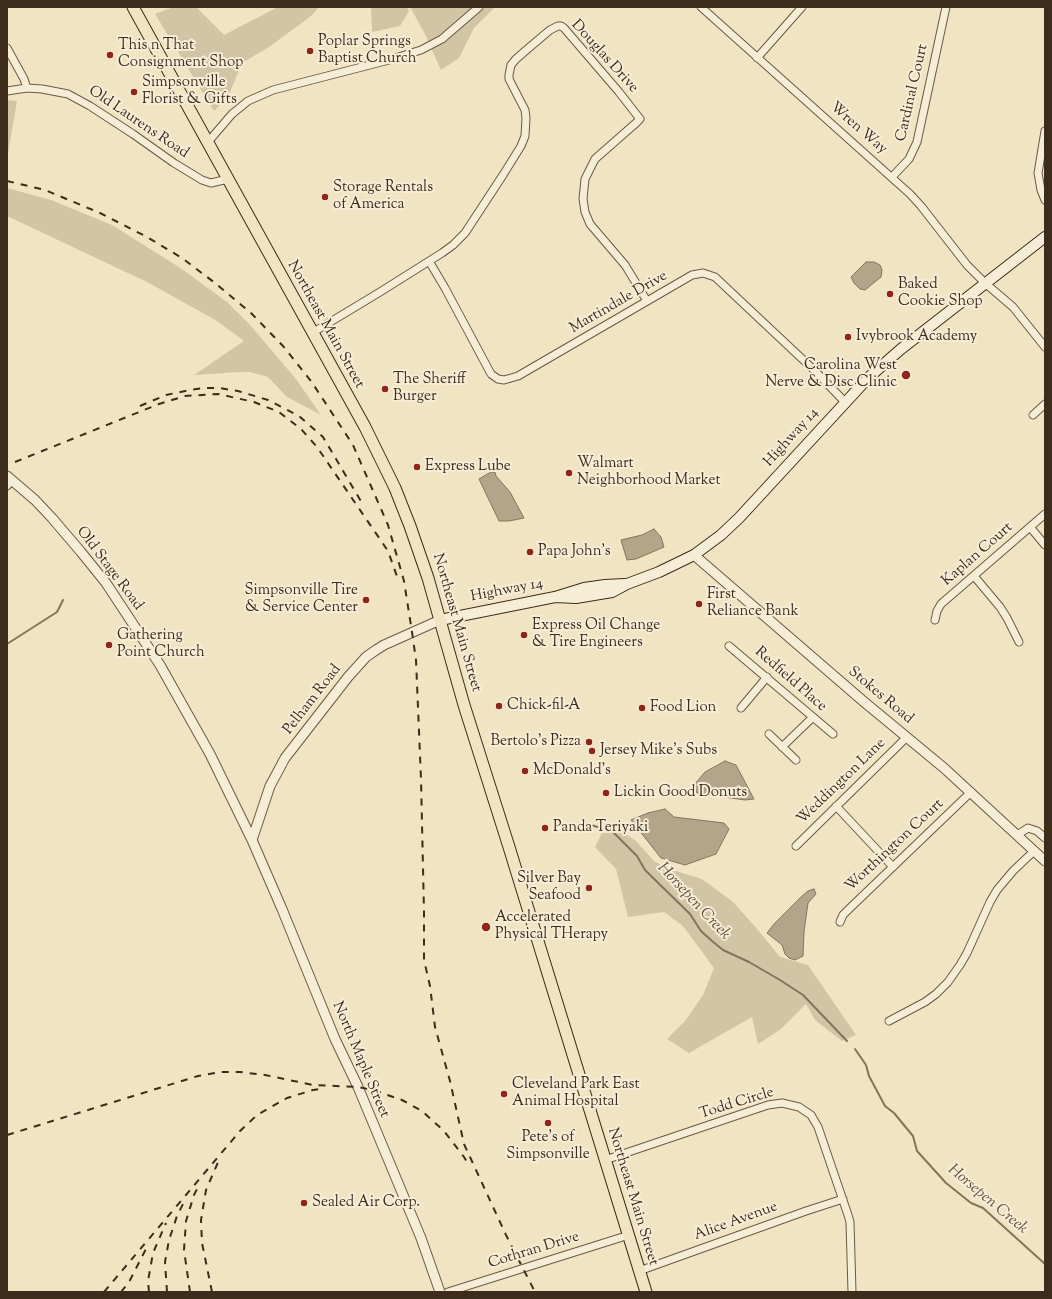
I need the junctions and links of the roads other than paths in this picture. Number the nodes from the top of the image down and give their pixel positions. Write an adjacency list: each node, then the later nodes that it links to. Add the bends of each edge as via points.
1 (133, 7): 11 (main road, Northeast Main Street)
2 (479, 7): 11 (street, via 442,38 421,50 260,95 237,109)
3 (701, 7): 7 (street, Wren Way)
4 (802, 7): 7 (street)
5 (946, 7): 12 (street, Cardinal Court, via 917,142 909,158)
6 (7, 48): 8 (street)
7 (757, 58): 12 (street, Wren Way)
8 (27, 88): 9 (street, Old Laurens Road); 13 (street, Old Laurens Road, via 56,91 80,100 202,180 211,183)
9 (7, 91)
10 (1045, 131): 14 (street, via 1038,172)
11 (208, 142): 13 (main road, Northeast Main Street)
12 (892, 177): 17 (street, Wren Way, via 921,206)
13 (228, 179): 19 (main road, Northeast Main Street)
14 (1045, 200)
15 (1045, 237): 17 (main road, Highway 14)
16 (429, 261): 18 (street, Martindale Drive, via 490,374 501,380 518,376); 18 (street, Douglas Drive, via 453,245 465,233 521,146 525,136 526,118 522,103 509,79 510,69 516,59 531,46 550,30 560,26 640,119 595,159 585,179 583,199 590,224 625,265); 19 (street, Douglas Drive)
17 (984, 283): 20 (street, Wren Way, via 1013,307); 21 (main road, Highway 14, via 901,349)
18 (647, 301): 21 (street, Martindale Drive, via 696,274 713,276)
19 (312, 333): 30 (main road, Northeast Main Street, via 362,422 395,488 422,560)
20 (1045, 348)
21 (845, 402): 28 (main road, Highway 14, via 739,518)
22 (1045, 404): 23 (street)
23 (1033, 415)
24 (9, 481): 46 (street, Old Stage Road, via 35,500 106,583 186,709)
25 (1045, 514): 26 (street, Kaplan Court)
26 (1030, 527): 27 (street); 29 (street, Kaplan Court)
27 (1045, 544)
28 (694, 556): 30 (main road, Highway 14, via 612,592 576,598 555,597); 39 (street, Stokes Road)
29 (974, 576): 31 (street, Kaplan Court, via 941,604); 32 (street, via 1000,607)
30 (440, 620): 46 (street, Pelham Road, via 378,648 348,677 285,758 270,786); 53 (main road, Northeast Main Street, via 464,706)
31 (935, 620)
32 (1019, 642)
33 (729, 646): 34 (street, Redfield Place)
34 (767, 677): 35 (street); 36 (street, Redfield Place)
35 (741, 708)
36 (813, 717): 38 (street, Redfield Place); 40 (street)
37 (769, 734): 40 (street)
38 (833, 734)
39 (907, 737): 42 (street, Stokes Road); 43 (street, Weddington Lane)
40 (782, 747): 41 (street)
41 (796, 760)
42 (971, 792): 44 (street, Stokes Road); 50 (street, Worthington Court)
43 (836, 806): 47 (street, Weddington Lane); 50 (street)
44 (1017, 835): 45 (street, via 1028,828); 48 (street, Stokes Road)
45 (1045, 838)
46 (252, 840): 57 (street, North Maple Street, via 421,1238)
47 (796, 846)
48 (1034, 851): 49 (street, Stokes Road); 52 (street, via 1012,871 997,890 967,953 948,982 926,1002)
49 (1045, 861)
50 (893, 866): 51 (street, Worthington Court, via 843,915)
51 (840, 922)
52 (889, 1021)
53 (606, 1160): 54 (street, Todd Circle, via 768,1105 788,1103 804,1110 816,1122); 55 (main road, Northeast Main Street)
54 (843, 1199): 56 (street, Alice Avenue); 60 (street, Todd Circle, via 850,1222)
55 (629, 1236): 56 (main road, Northeast Main Street); 58 (street, Cothran Drive)
56 (639, 1271): 59 (main road, Northeast Main Street)
57 (440, 1292)
58 (448, 1292)
59 (646, 1292)
60 (852, 1292)

